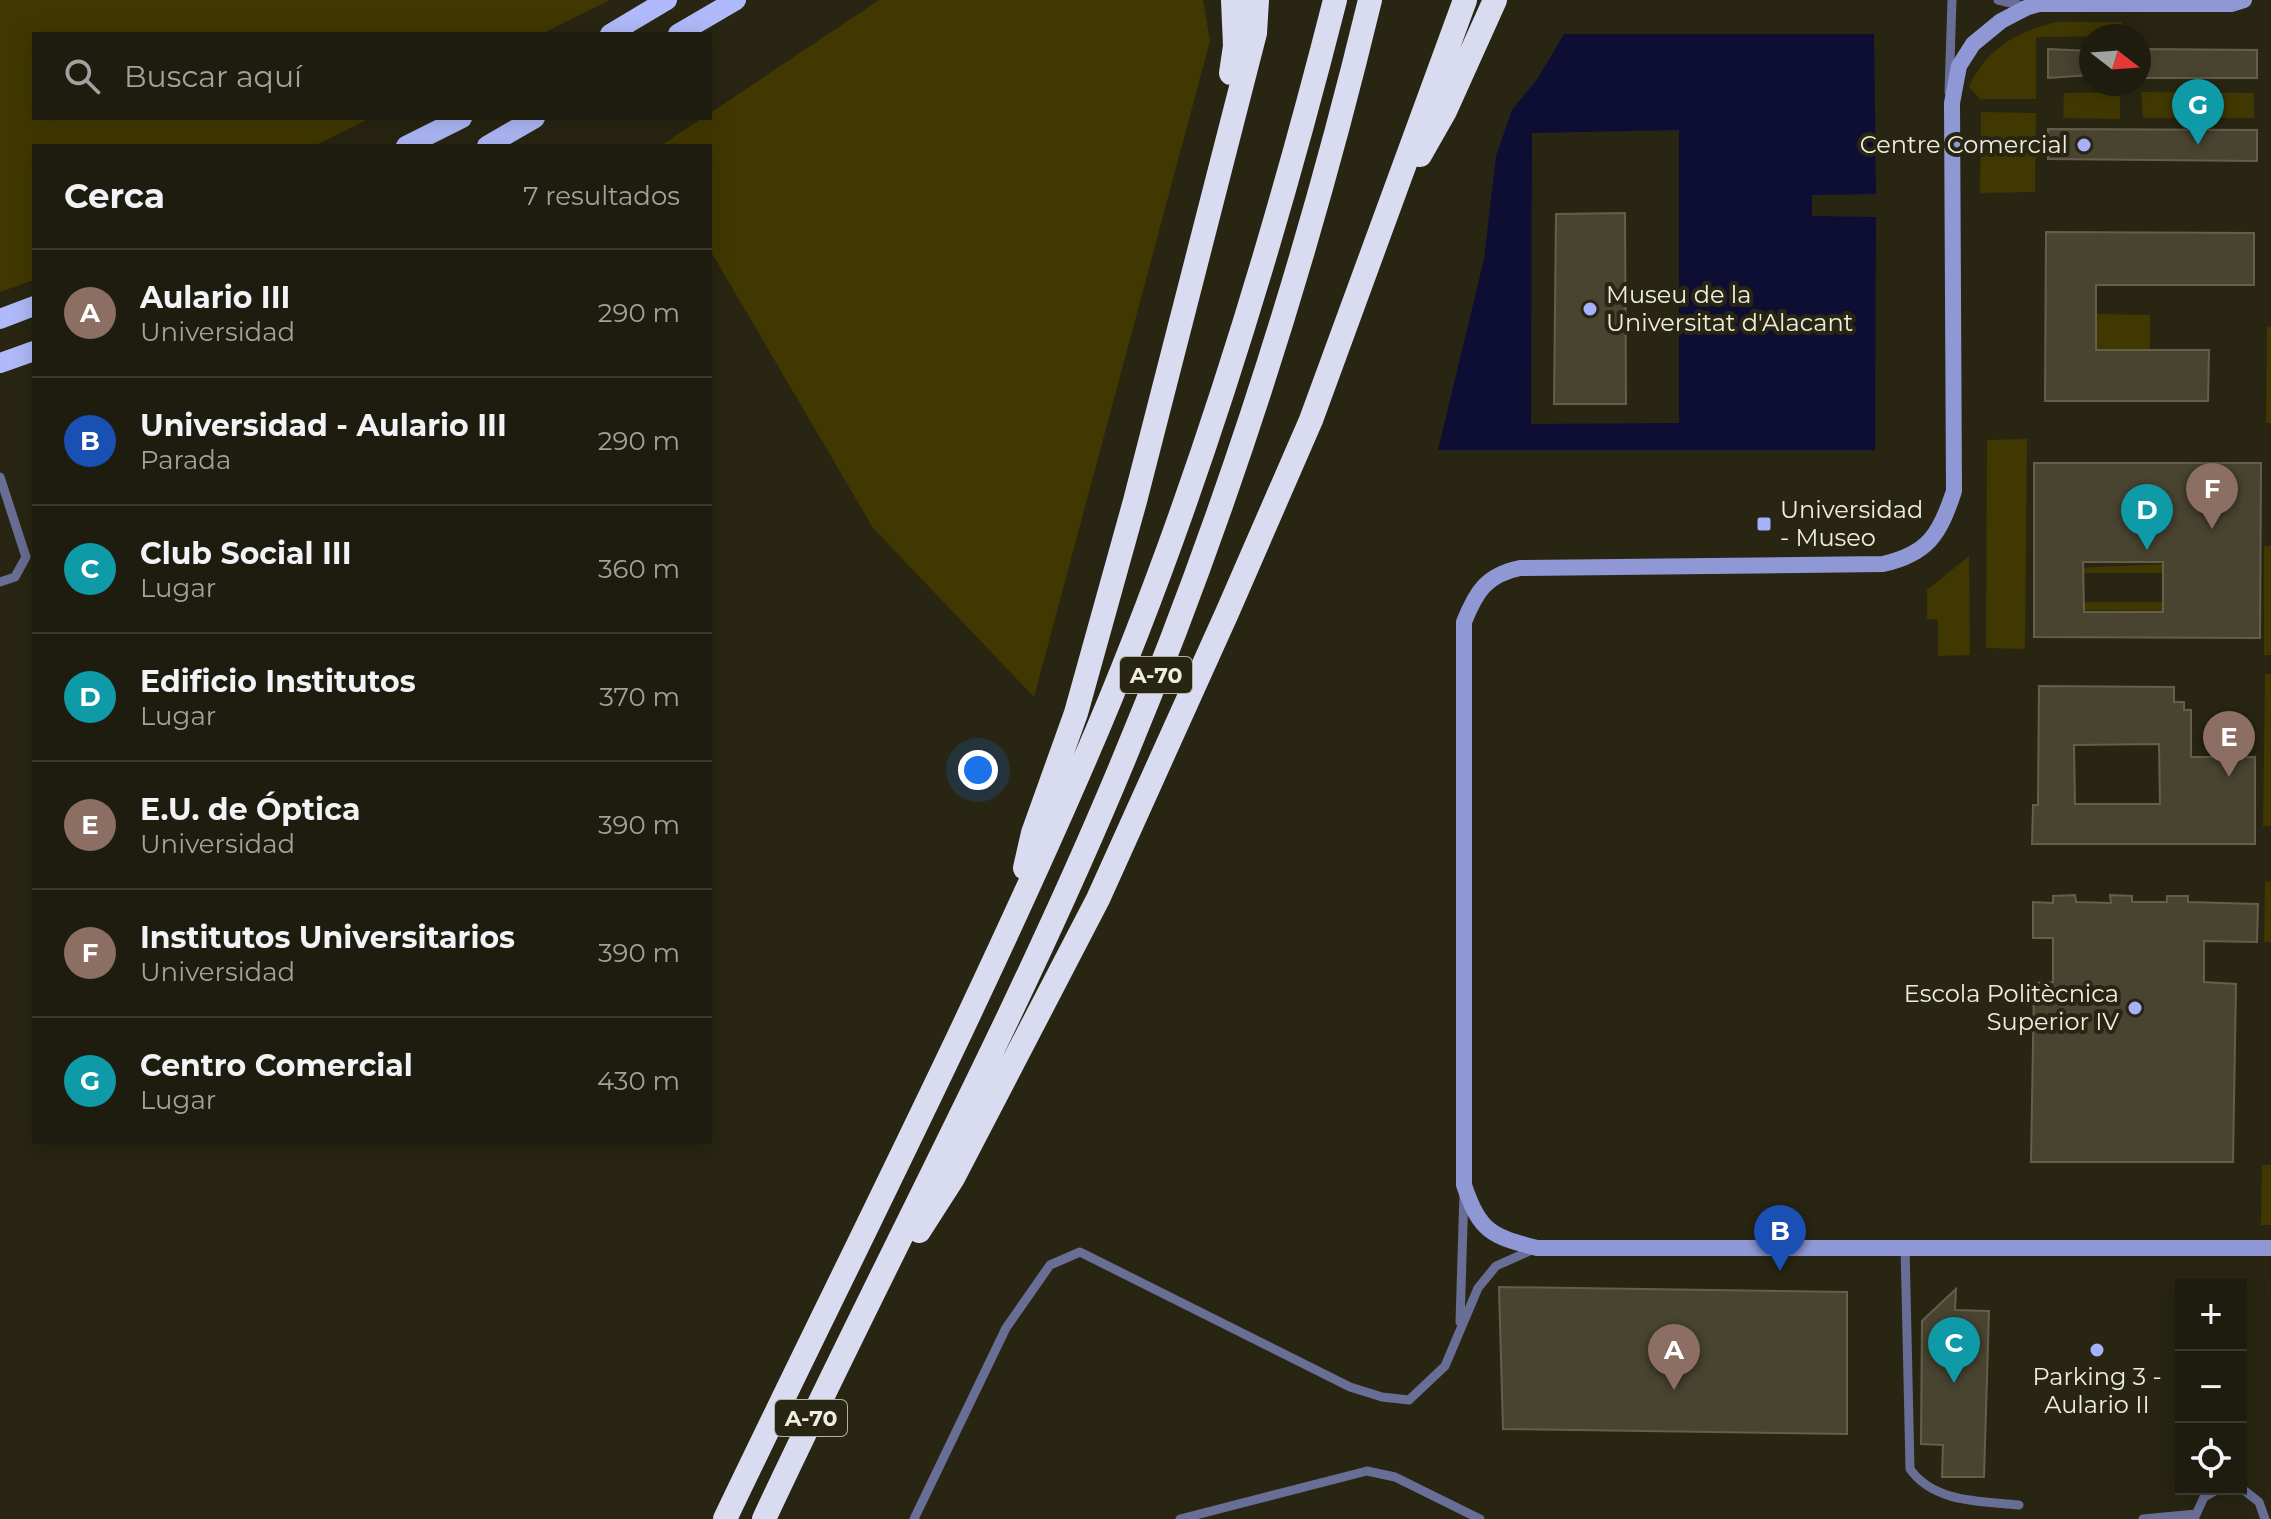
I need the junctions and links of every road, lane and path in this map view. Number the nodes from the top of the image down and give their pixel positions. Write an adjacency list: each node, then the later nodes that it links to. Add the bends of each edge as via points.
1 (667, 0): 14 (main road)
2 (736, 0): 15 (main road)
3 (1233, 0): 22 (highway, via 1233,57 1205,193)
4 (1257, 0): 22 (highway, via 1255,33)
5 (1335, 0): 29 (highway, A-70, via 1290,168 1214,413 1131,645)
6 (1370, 0): 34 (highway, A-70, via 1261,386 1185,602 1111,789 1026,979)
7 (1465, 0): 21 (highway)
8 (1477, 0): 21 (highway)
9 (1495, 0): 21 (highway, via 1445,111)
10 (1952, 0): 16 (lane, via 1947,85)
11 (1998, 0): 13 (lane)
12 (2244, 0): 13 (street)
13 (2028, 7): 16 (street, via 1973,44 1959,66)
14 (613, 32)
15 (681, 32)
16 (1952, 103): 30 (street, via 1954,491 1938,531 1923,548 1909,558 1883,564 1520,568 1501,572 1476,593 1464,622)
17 (458, 120): 19 (main road)
18 (532, 120): 20 (main road)
19 (410, 144)
20 (490, 144)
21 (1392, 202): 34 (highway, via 1311,420 1098,899 953,1178)
22 (1205, 217): 29 (highway, via 1135,501 1076,713 1033,833)
23 (32, 307): 24 (main road)
24 (0, 319)
25 (32, 352): 26 (main road)
26 (0, 363)
27 (0, 477): 28 (lane, via 26,557 15,577)
28 (0, 582)
29 (1014, 917): 40 (highway, A-70)
30 (1464, 1185): 32 (street, via 1474,1215 1494,1236); 35 (lane)
31 (1905, 1245): 32 (street); 33 (street); 38 (lane, via 1910,1469 1935,1491)
32 (1537, 1248): 35 (lane, via 1496,1266)
33 (2271, 1248)
34 (862, 1320): 41 (highway, A-70)
35 (1460, 1325): 42 (lane, via 1445,1366 1409,1400 1382,1397 1350,1387 1080,1252 1050,1265 1006,1328)
36 (2247, 1493): 46 (lane, via 2259,1502)
37 (2208, 1495): 39 (lane)
38 (2019, 1505)
39 (2195, 1517): 45 (lane)
40 (725, 1519)
41 (764, 1519)
42 (914, 1519)
43 (1180, 1519): 44 (lane, via 1367,1471 1395,1477)
44 (1480, 1519)
45 (2143, 1519)
46 (2265, 1519)

